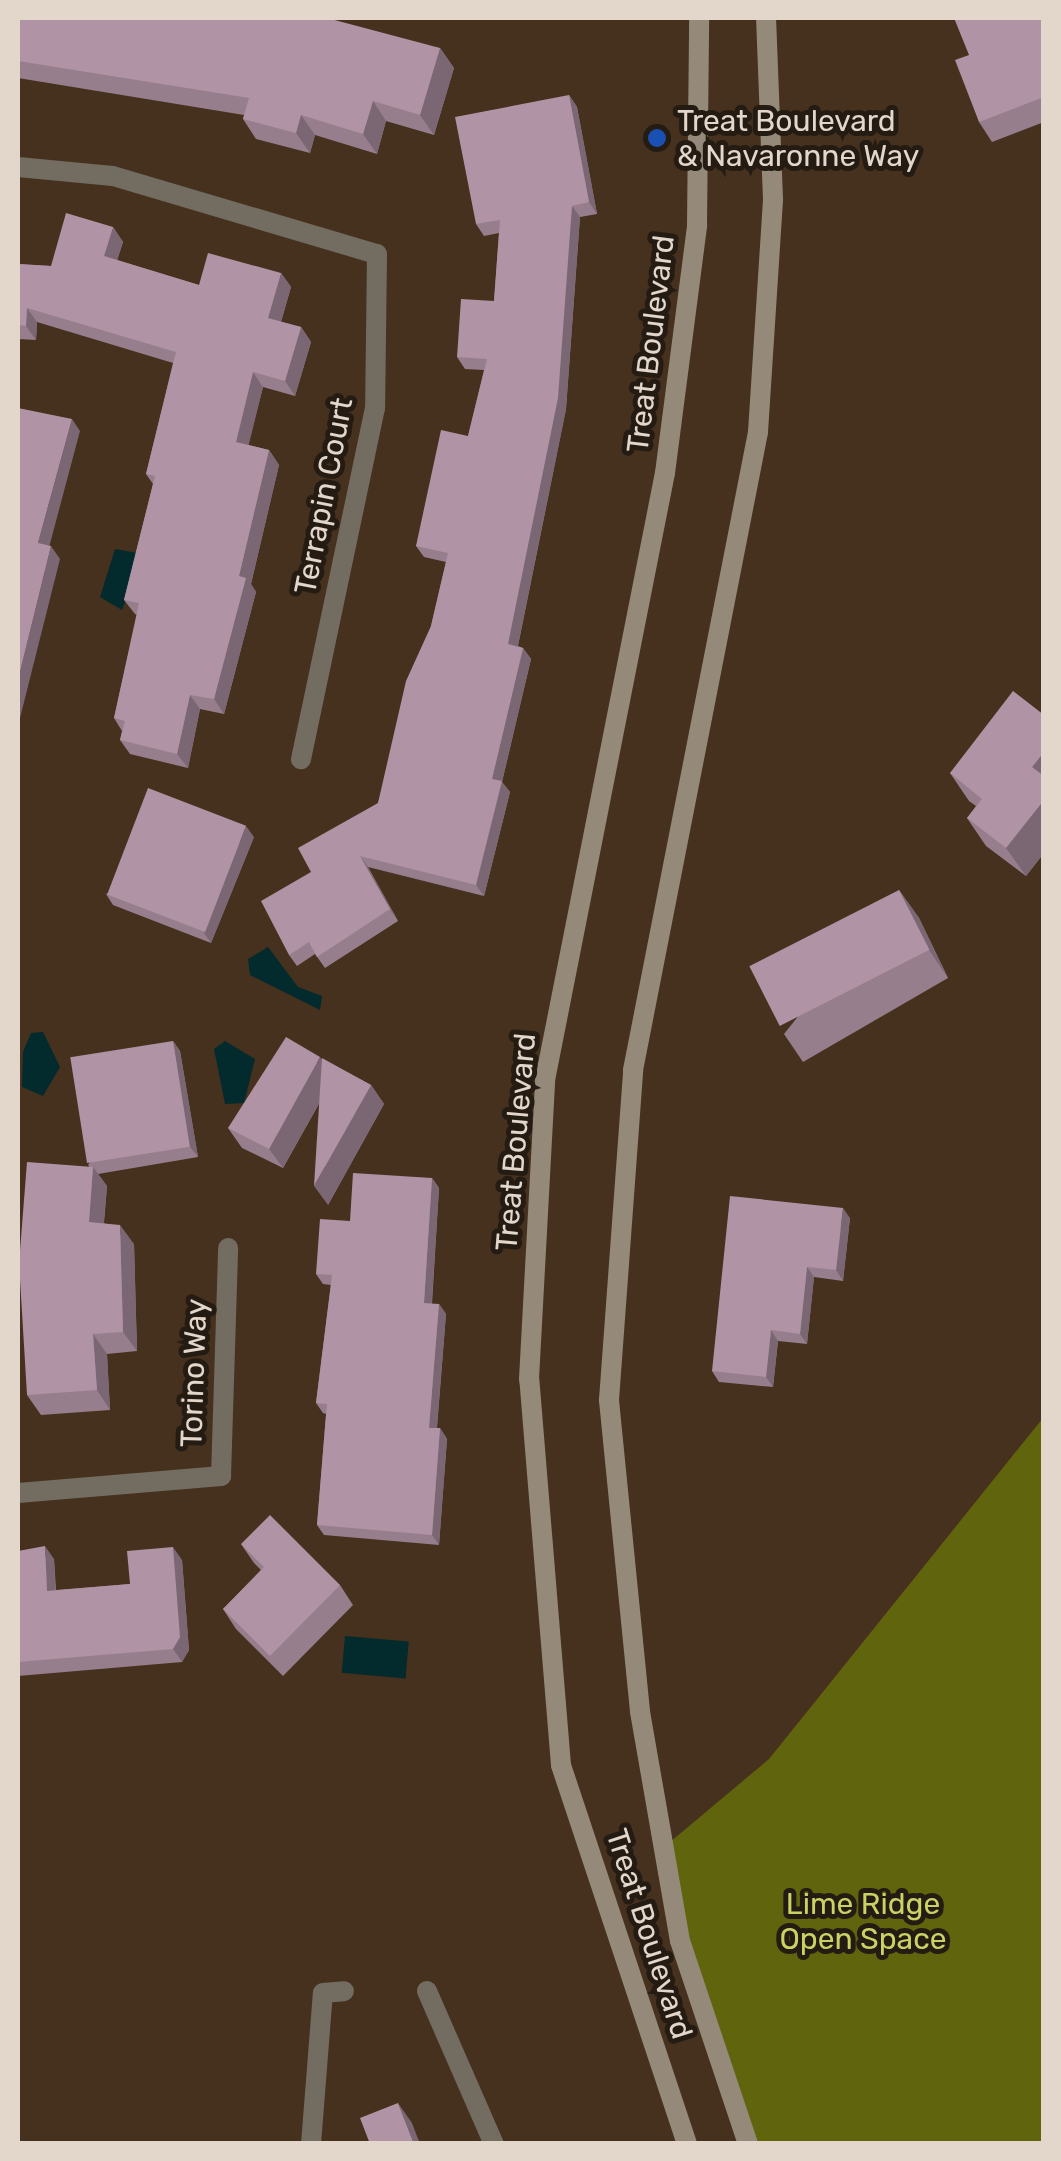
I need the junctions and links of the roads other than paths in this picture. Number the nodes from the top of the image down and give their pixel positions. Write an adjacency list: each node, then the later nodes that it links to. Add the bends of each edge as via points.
1 (699, 18): 11 (main road, Treat Boulevard, via 697,225 665,473 545,1080 529,1378 561,1765)
2 (766, 18): 12 (main road, Treat Boulevard, via 774,199 758,432 633,1070 609,1400 640,1711 676,1922)
3 (18, 167): 4 (street, Terrapin Court, via 113,176 378,254 375,408)
4 (302, 759)
5 (228, 1248): 6 (street, Torino Way, via 221,1476)
6 (18, 1493)
7 (344, 1991): 9 (street, via 323,1993)
8 (427, 1991): 10 (street)
9 (311, 2144)
10 (494, 2144)
11 (687, 2144)
12 (748, 2144)

